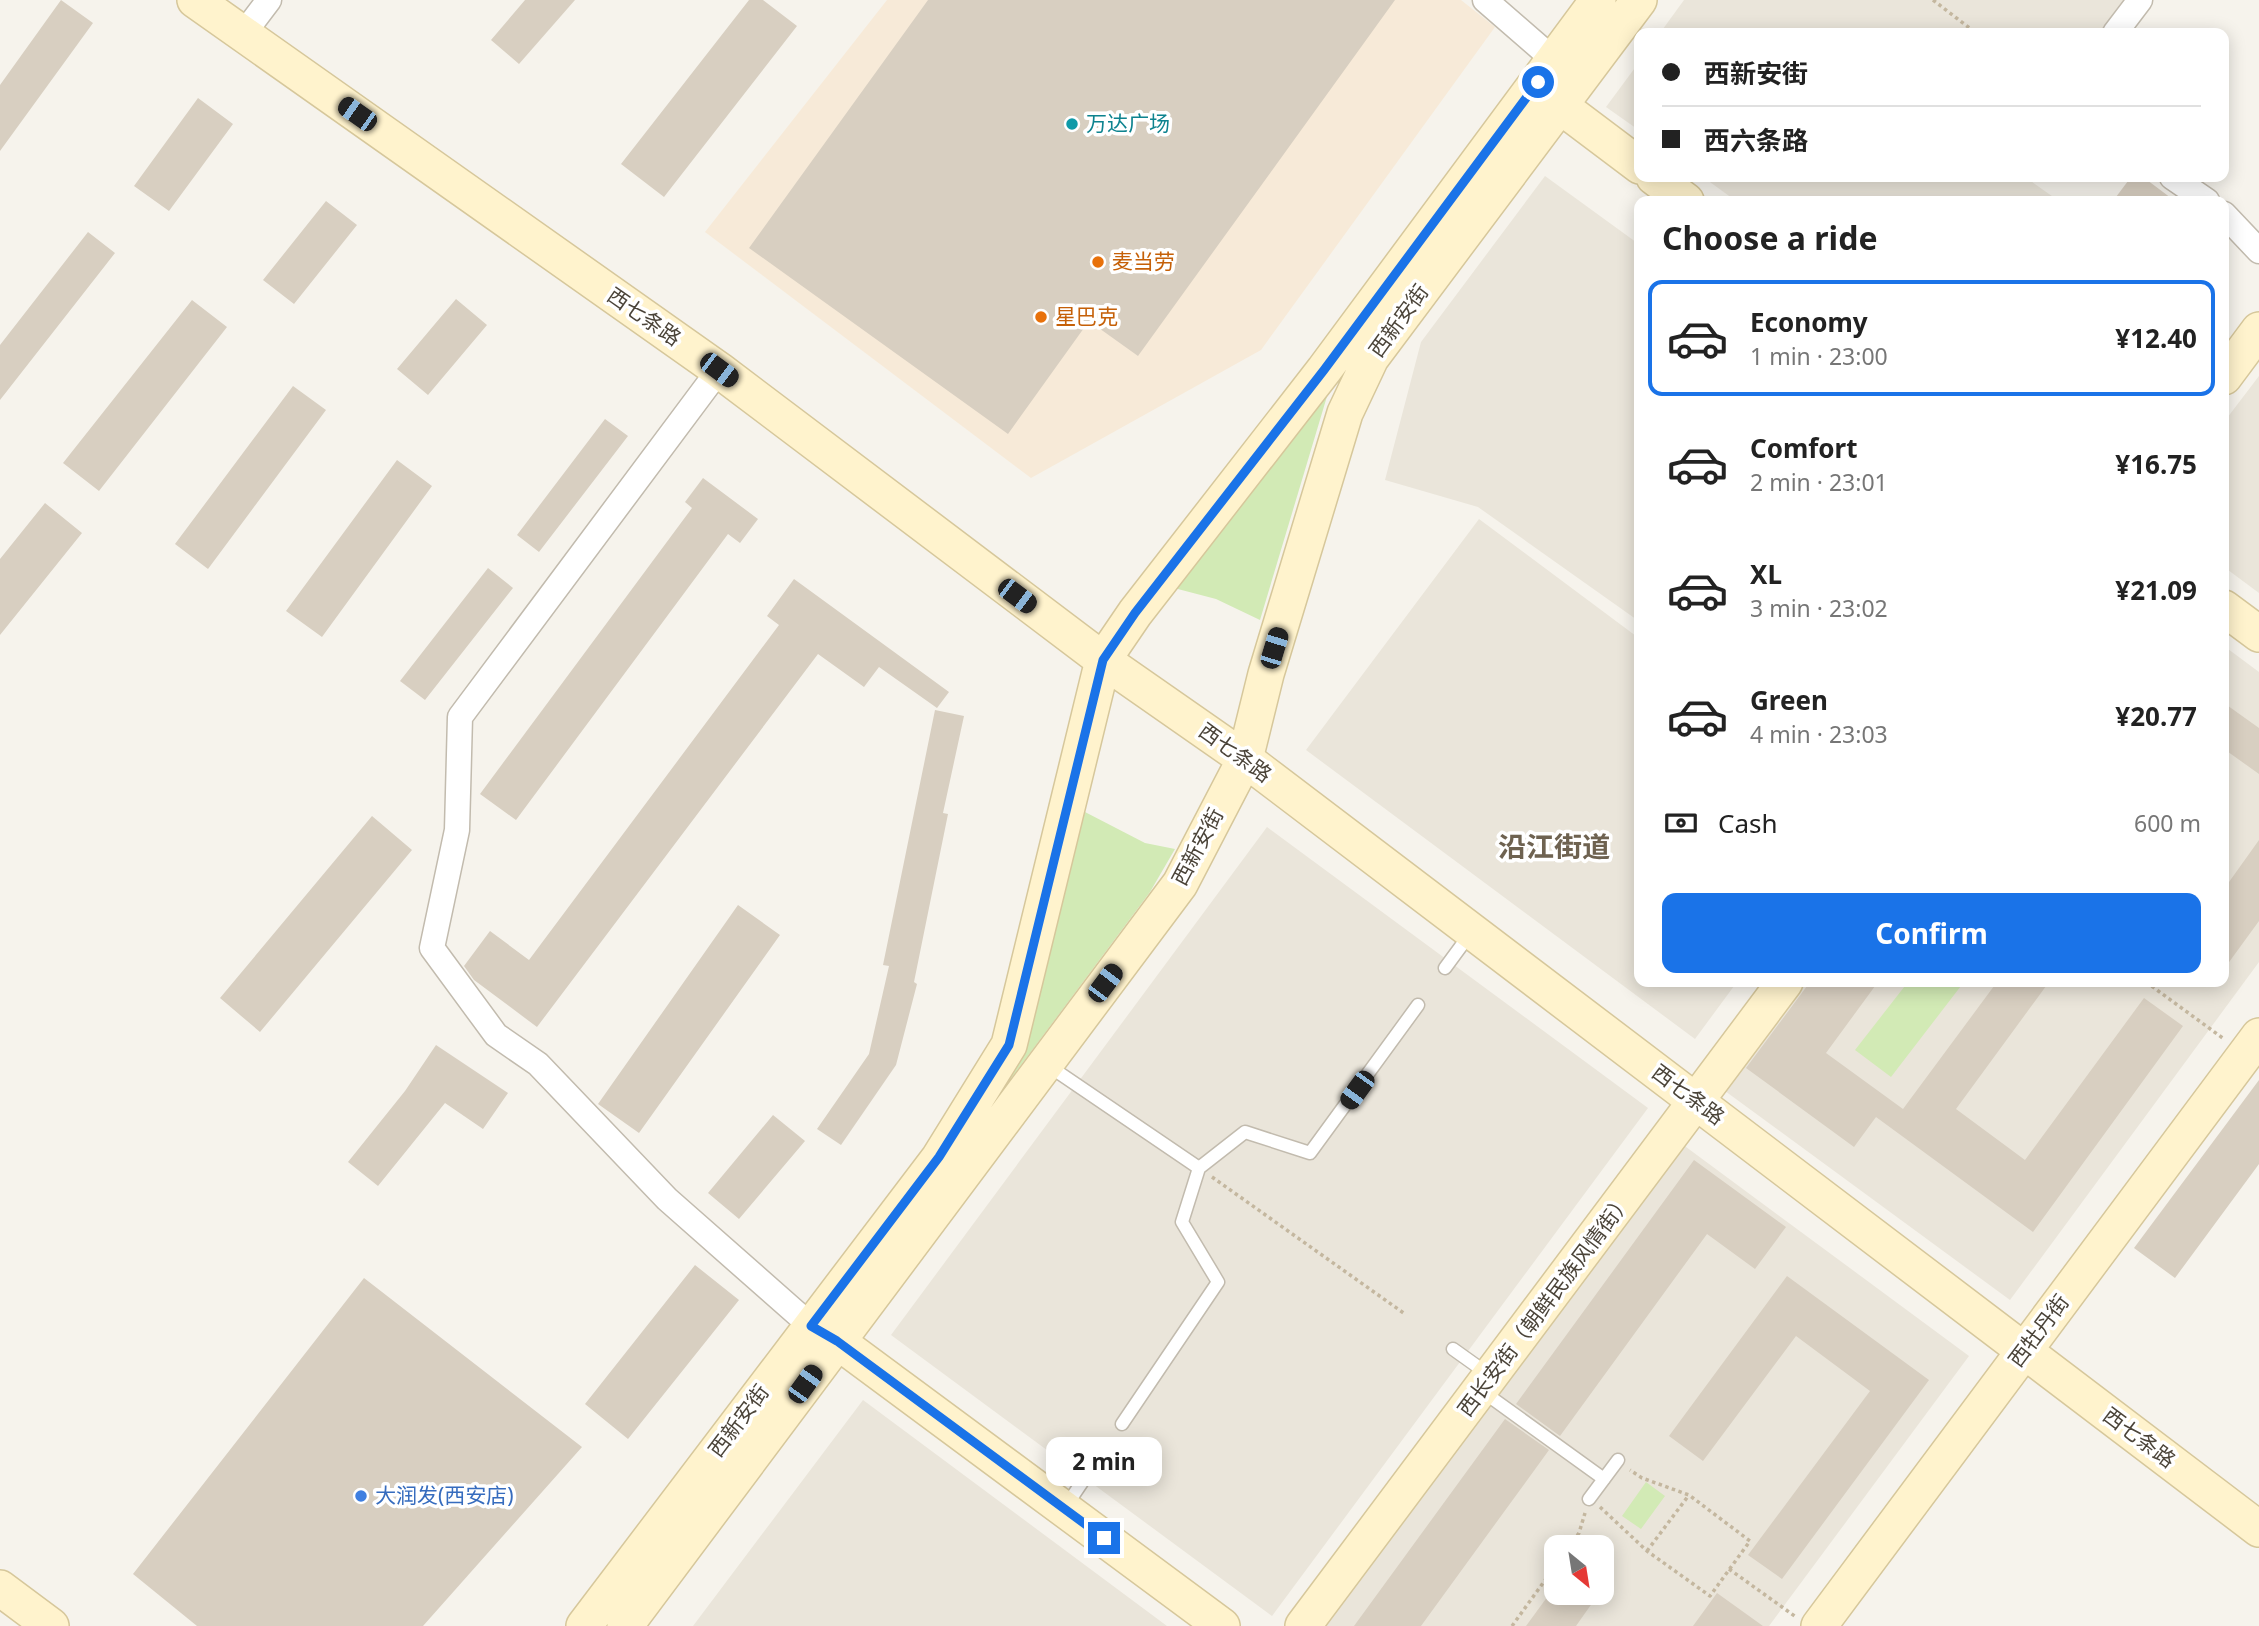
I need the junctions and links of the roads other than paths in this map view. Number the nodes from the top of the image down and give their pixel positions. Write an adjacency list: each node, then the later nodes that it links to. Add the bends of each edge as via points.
1 (195, 0): 8 (main road, 西七条路)
2 (269, 0): 8 (street)
3 (1485, 0): 9 (street)
4 (1598, 0): 9 (main road, 西新安街)
5 (1639, 0): 10 (main road, 西新安街)
6 (2140, 0): 7 (street)
7 (2119, 28)
8 (244, 33): 19 (main road, 西七条路)
9 (1554, 60): 23 (main road, 西新安街)
10 (1559, 105): 11 (main road); 24 (main road, 西新安街, via 1366,369 1345,413)
11 (1634, 161)
12 (1661, 182): 14 (main road)
13 (2179, 182): 15 (street)
14 (1679, 196)
15 (2200, 196)
16 (2229, 219): 17 (street)
17 (2259, 251)
18 (2259, 330): 20 (main road)
19 (719, 370): 23 (main road, 西七条路); 33 (street, via 460,718 457,830 432,948 496,1035 538,1063 667,1199)
20 (2229, 370)
21 (2229, 612): 22 (main road)
22 (2259, 634)
23 (1103, 660): 24 (main road, 西七条路); 33 (main road, 西新安街, via 1009,1045)
24 (1245, 758): 25 (main road, 西七条路); 30 (main road, 西新安街, via 1180,884)
25 (1472, 931): 26 (lane); 31 (main road, 西七条路)
26 (1445, 968)
27 (1781, 987): 31 (main road, 西长安街（朝鲜民族风情街）)
28 (1418, 1006): 32 (lane, via 1310,1153 1245,1132)
29 (2252, 1045): 35 (main road, 西牡丹街)
30 (1045, 1063): 32 (lane); 33 (main road, 西新安街)
31 (1697, 1102): 35 (main road, 西七条路); 36 (main road, 西长安街（朝鲜民族风情街）)
32 (1199, 1168): 37 (lane, via 1182,1222 1218,1282)
33 (824, 1333): 42 (main road); 46 (main road, 西新安街); 48 (main road, 西新安街)
34 (1453, 1349): 36 (lane)
35 (2024, 1351): 43 (main road, 西七条路); 45 (main road, 西牡丹街)
36 (1486, 1383): 40 (lane); 50 (main road, 西长安街（朝鲜民族风情街）)
37 (1122, 1424)
38 (1097, 1460): 42 (lane)
39 (1618, 1460): 40 (lane)
40 (1604, 1479): 41 (lane)
41 (1589, 1499)
42 (1065, 1508): 49 (main road)
43 (2259, 1529)
44 (0, 1588): 47 (main road)
45 (1809, 1622)
46 (632, 1623)
47 (51, 1626)
48 (584, 1626)
49 (1222, 1626)
50 (1303, 1626)

